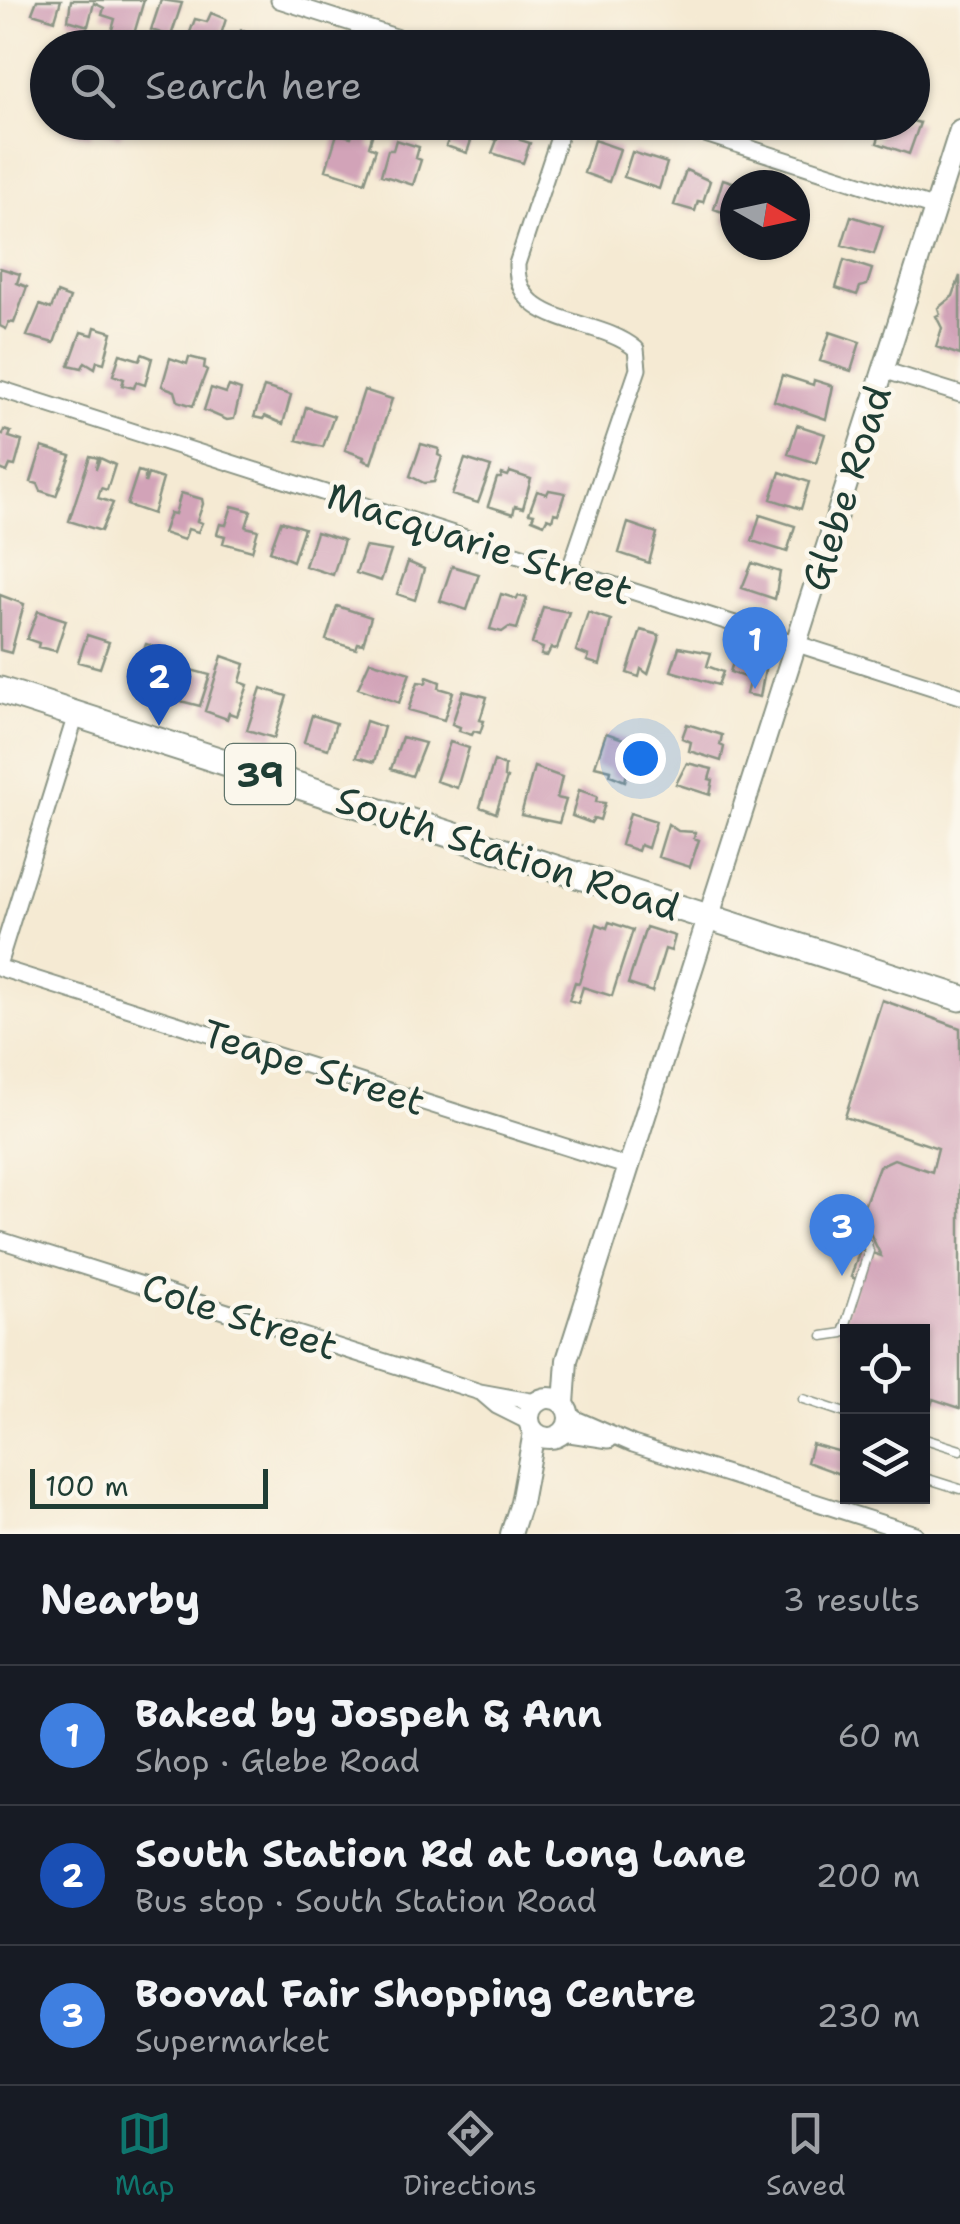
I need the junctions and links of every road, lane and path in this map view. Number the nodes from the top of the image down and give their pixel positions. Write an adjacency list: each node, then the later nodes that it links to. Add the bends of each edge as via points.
1 (279, 0): 2 (street)
2 (373, 30)
3 (960, 130): 6 (street, Glebe Road)
4 (558, 140): 10 (street, via 516,280 539,310 620,336 636,349 638,369)
5 (724, 140): 6 (street)
6 (936, 208): 7 (street, Glebe Road)
7 (883, 370): 9 (street); 11 (street, Glebe Road)
8 (0, 389): 10 (street, Macquarie Street)
9 (960, 394)
10 (568, 572): 11 (street, Macquarie Street)
11 (796, 644): 13 (street, Macquarie Street); 15 (street, Glebe Road)
12 (0, 690): 14 (main road, South Station Road / 39)
13 (960, 696)
14 (76, 715): 15 (main road, South Station Road / 39); 16 (street)
15 (710, 918): 18 (main road, South Station Road / 39); 19 (street, Glebe Road)
16 (0, 959)
17 (0, 968): 19 (street, Teape Street)
18 (960, 998)
19 (629, 1167): 25 (street, Glebe Road)
20 (856, 1231): 22 (lane, via 868,1252 843,1333)
21 (0, 1240): 25 (street, Cole Street)
22 (823, 1336)
23 (803, 1399): 24 (lane)
24 (840, 1411)
25 (549, 1418): 30 (street, Glebe Road); 31 (street, Cole Street)
26 (930, 1441): 27 (lane)
27 (960, 1450)
28 (930, 1480): 29 (lane)
29 (960, 1489)
30 (511, 1534)
31 (915, 1534)

